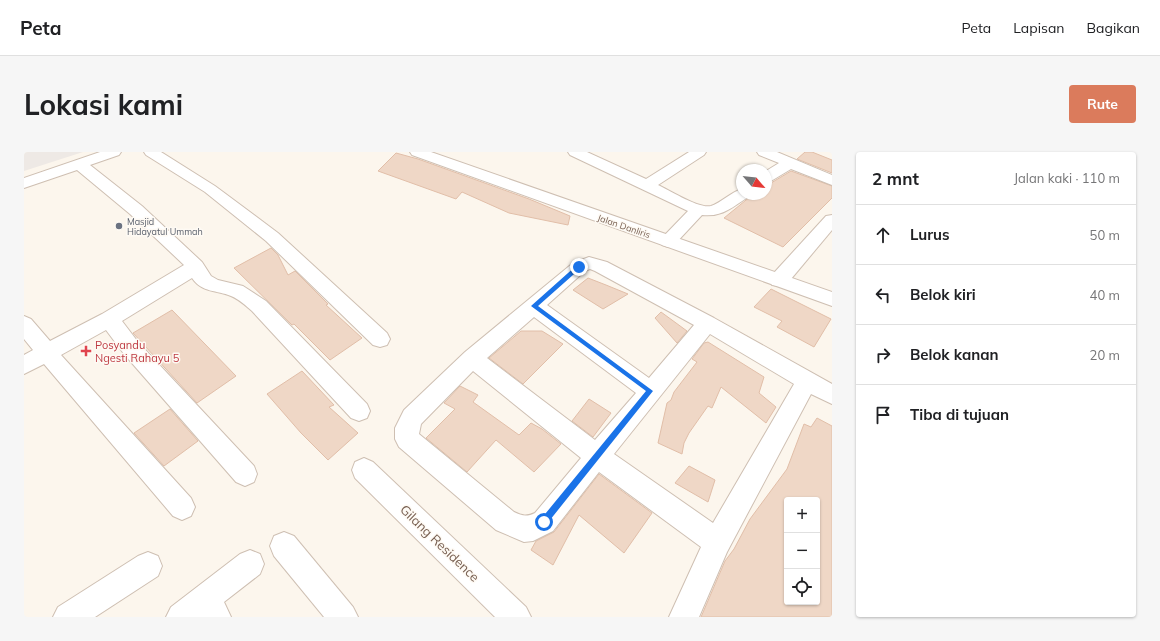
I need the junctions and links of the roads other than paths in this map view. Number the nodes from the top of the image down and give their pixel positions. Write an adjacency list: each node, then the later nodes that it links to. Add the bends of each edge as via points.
1 (114, 152): 9 (street)
2 (152, 152): 25 (street, via 210,189 272,237)
3 (417, 152): 17 (street, Jalan Danliris)
4 (575, 152): 7 (street)
5 (699, 152): 13 (street)
6 (764, 152): 8 (street)
7 (595, 155): 13 (street)
8 (790, 163): 10 (street); 11 (street)
9 (79, 164): 12 (street); 18 (street, via 136,210)
10 (772, 174)
11 (832, 180)
12 (24, 183)
13 (646, 186): 15 (street)
14 (736, 198): 15 (street, via 714,211)
15 (698, 210): 17 (street)
16 (832, 220): 19 (street)
17 (668, 241): 19 (street, Jalan Danliris)
18 (196, 266): 22 (street); 32 (street, via 203,280 245,295 259,306)
19 (779, 280): 20 (street, Jalan Danliris)
20 (832, 299)
21 (534, 306): 23 (street, via 579,267 589,263 601,266); 27 (street); 30 (street)
22 (109, 319): 26 (street); 35 (street, via 131,348)
23 (707, 323): 29 (street); 30 (street)
24 (24, 324): 26 (street)
25 (380, 339)
26 (46, 352): 28 (street); 36 (street)
27 (472, 358): 33 (street); 33 (street, via 412,418 407,428 407,439 505,522 529,530 544,522)
28 (24, 365)
29 (807, 380): 31 (street); 37 (street)
30 (650, 391): 33 (street)
31 (832, 395)
32 (359, 411)
33 (596, 456): 37 (street)
34 (364, 470): 45 (street, Gilang Residence)
35 (245, 474)
36 (182, 507)
37 (717, 542): 46 (street)
38 (284, 546): 44 (street)
39 (250, 564): 41 (street)
40 (148, 566): 42 (street)
41 (210, 609): 43 (street)
42 (68, 617)
43 (182, 617)
44 (343, 617)
45 (516, 617)
46 (684, 617)

